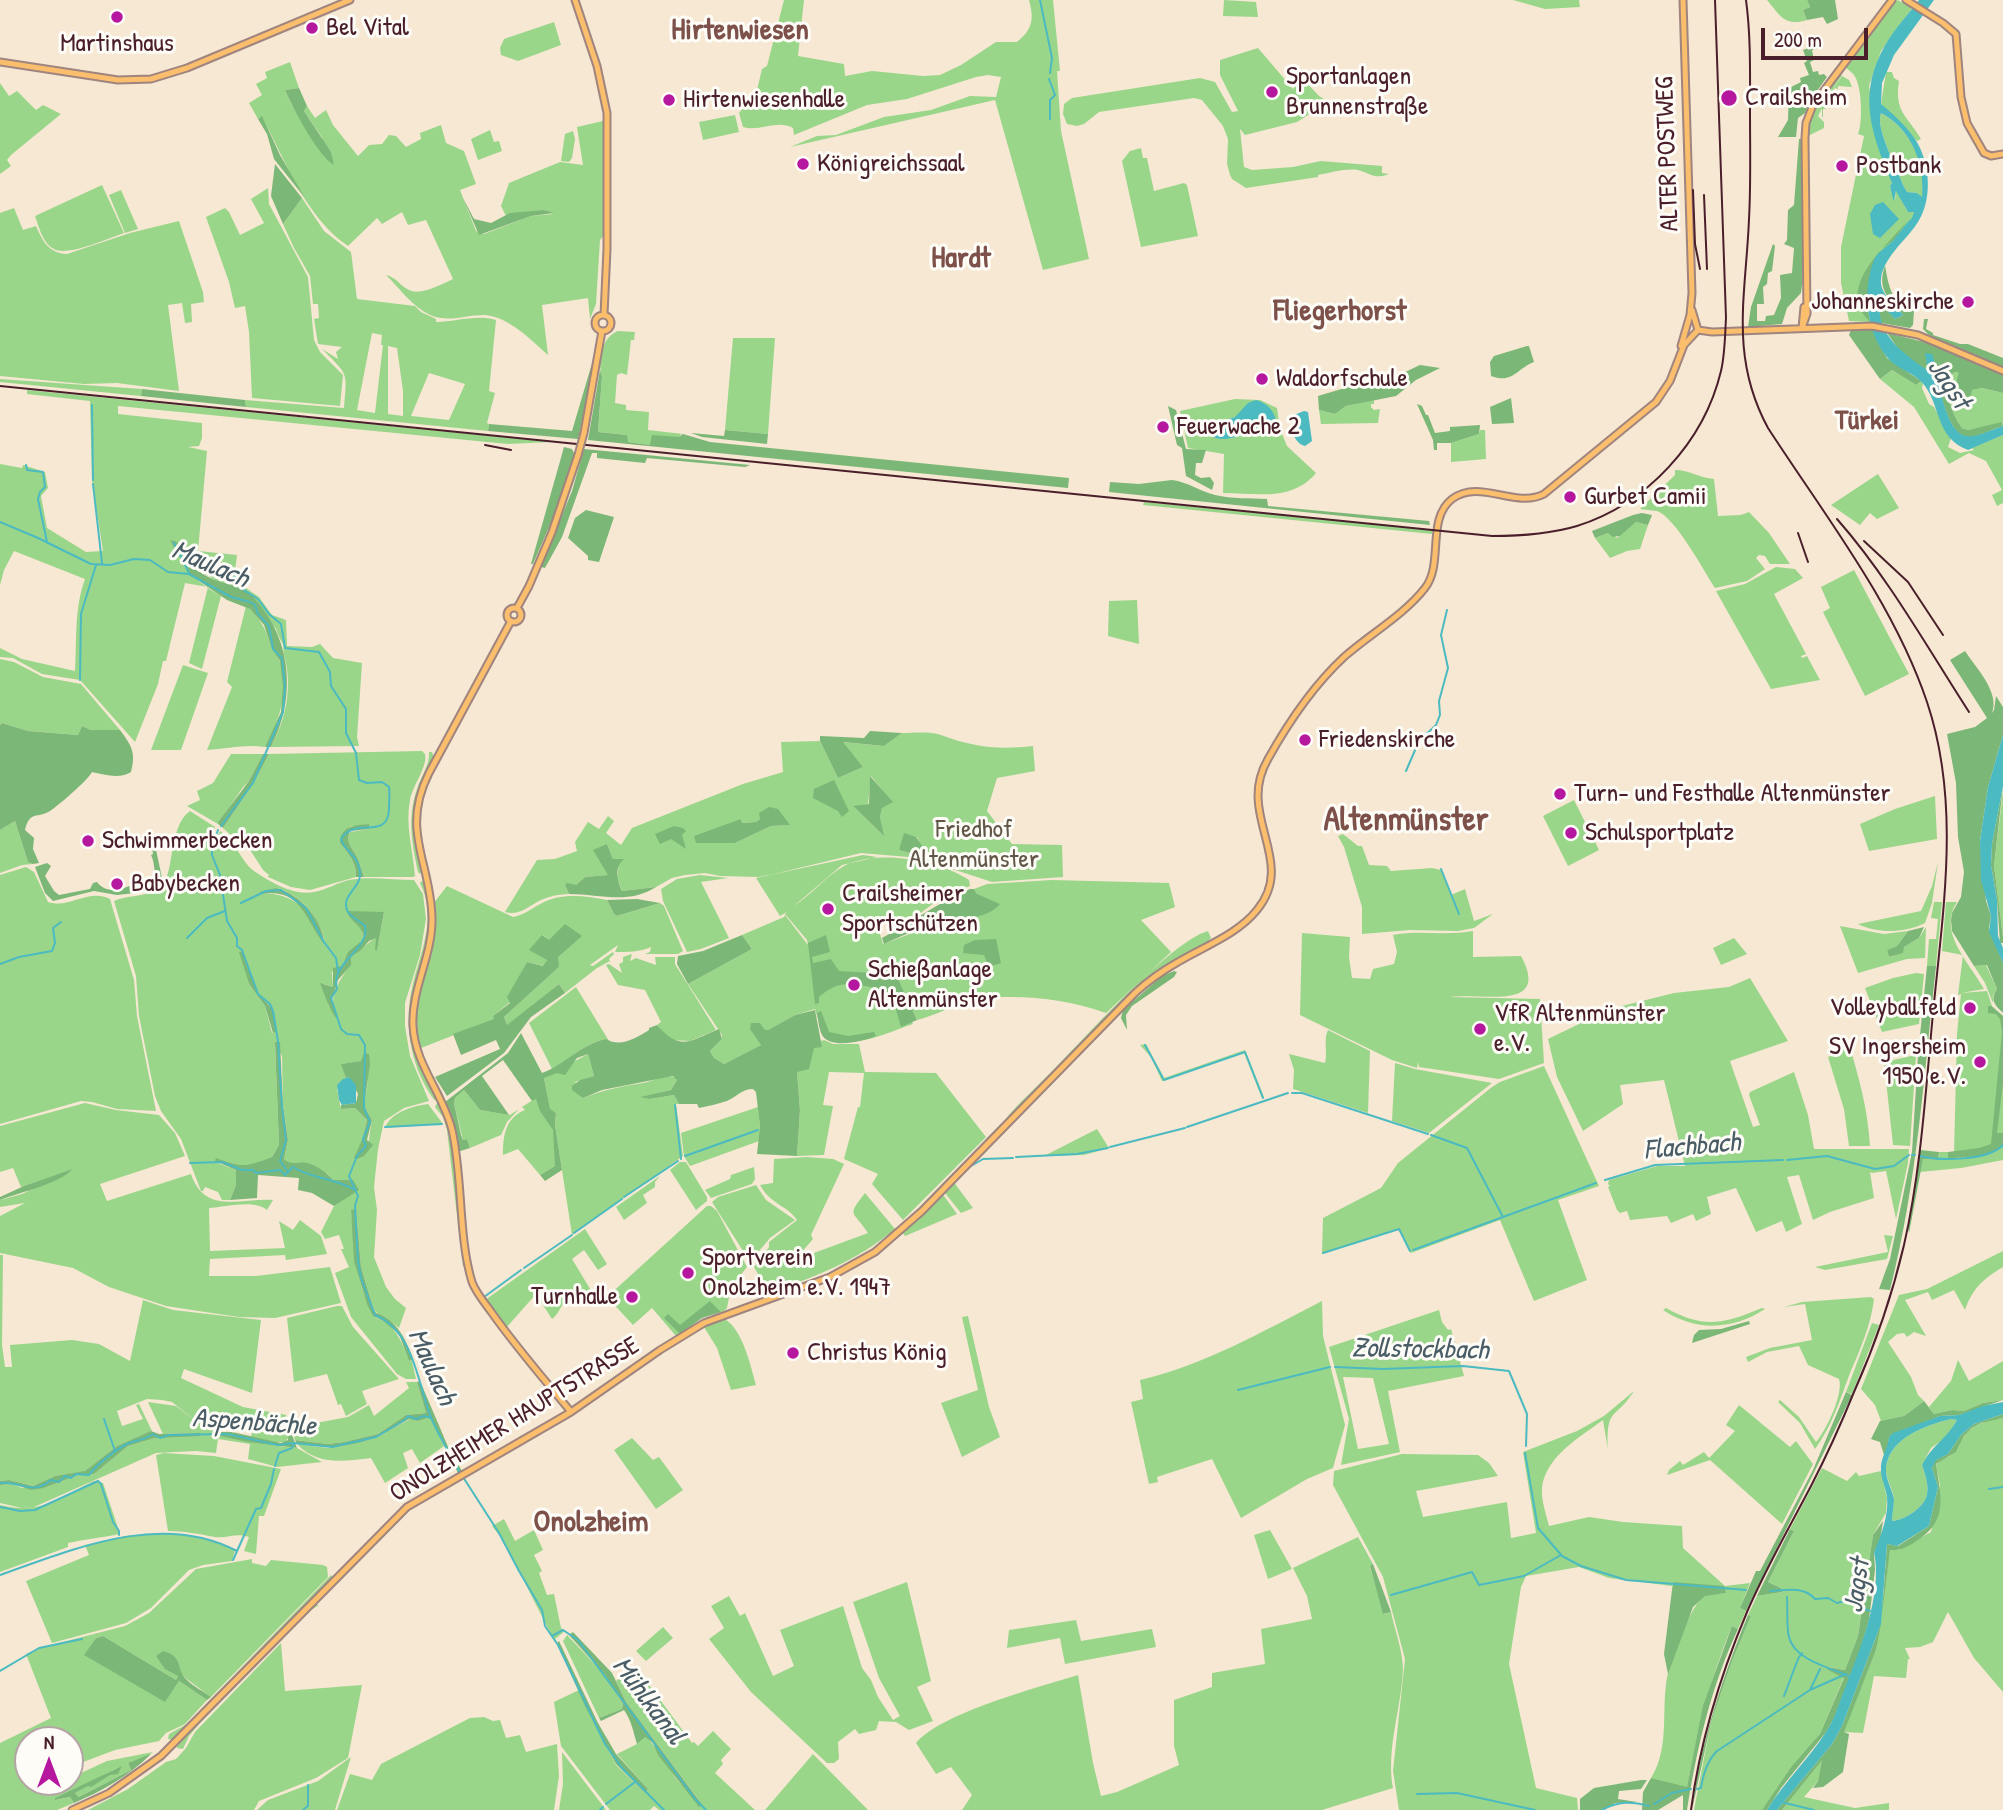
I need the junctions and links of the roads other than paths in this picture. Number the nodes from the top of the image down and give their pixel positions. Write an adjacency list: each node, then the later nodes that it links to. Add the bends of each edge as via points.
1 (350, 0): 6 (main road, via 151,79 118,80)
2 (573, 0): 11 (main road, via 603,91 608,130)
3 (1683, 0): 9 (main road, ALTER POSTWEG)
4 (1908, 1): 7 (main road, via 1953,32 1967,123 1984,153)
5 (1889, 2): 8 (main road, via 1808,117)
6 (0, 62)
7 (2003, 155)
8 (1805, 304): 10 (main road); 14 (main road)
9 (1692, 307): 12 (main road, ALTER POSTWEG); 15 (main road, ALTER POSTWEG)
10 (1807, 314): 13 (main road); 14 (main road)
11 (604, 315): 16 (main road, via 595,323); 16 (main road, via 611,324)
12 (1690, 315): 15 (main road); 17 (main road, ALTER POSTWEG)
13 (1818, 327): 14 (main road); 18 (main road, via 1855,325 1902,331)
14 (1802, 328): 15 (main road)
15 (1698, 330): 17 (main road); 19 (main road, via 1685,345)
16 (602, 331): 20 (main road, bridge, via 584,433 552,532 529,586 517,608 508,611 511,621 419,796 416,820 432,916 413,1033 421,1063 452,1130 473,1284)
17 (1683, 341): 19 (main road, ALTER POSTWEG)
18 (2003, 371)
19 (1672, 375): 20 (main road, ONOLZHEIMER HAUPTSTRASSE, via 1661,397 1645,413 1544,494 1523,499 1466,492 1446,505 1428,585 1325,677 1266,762 1257,798 1272,868 1268,892 1246,922 1135,993 897,1235 860,1262 704,1324)
20 (571, 1412): 21 (main road, ONOLZHEIMER HAUPTSTRASSE, via 407,1507 173,1745 109,1793)
21 (72, 1810)

